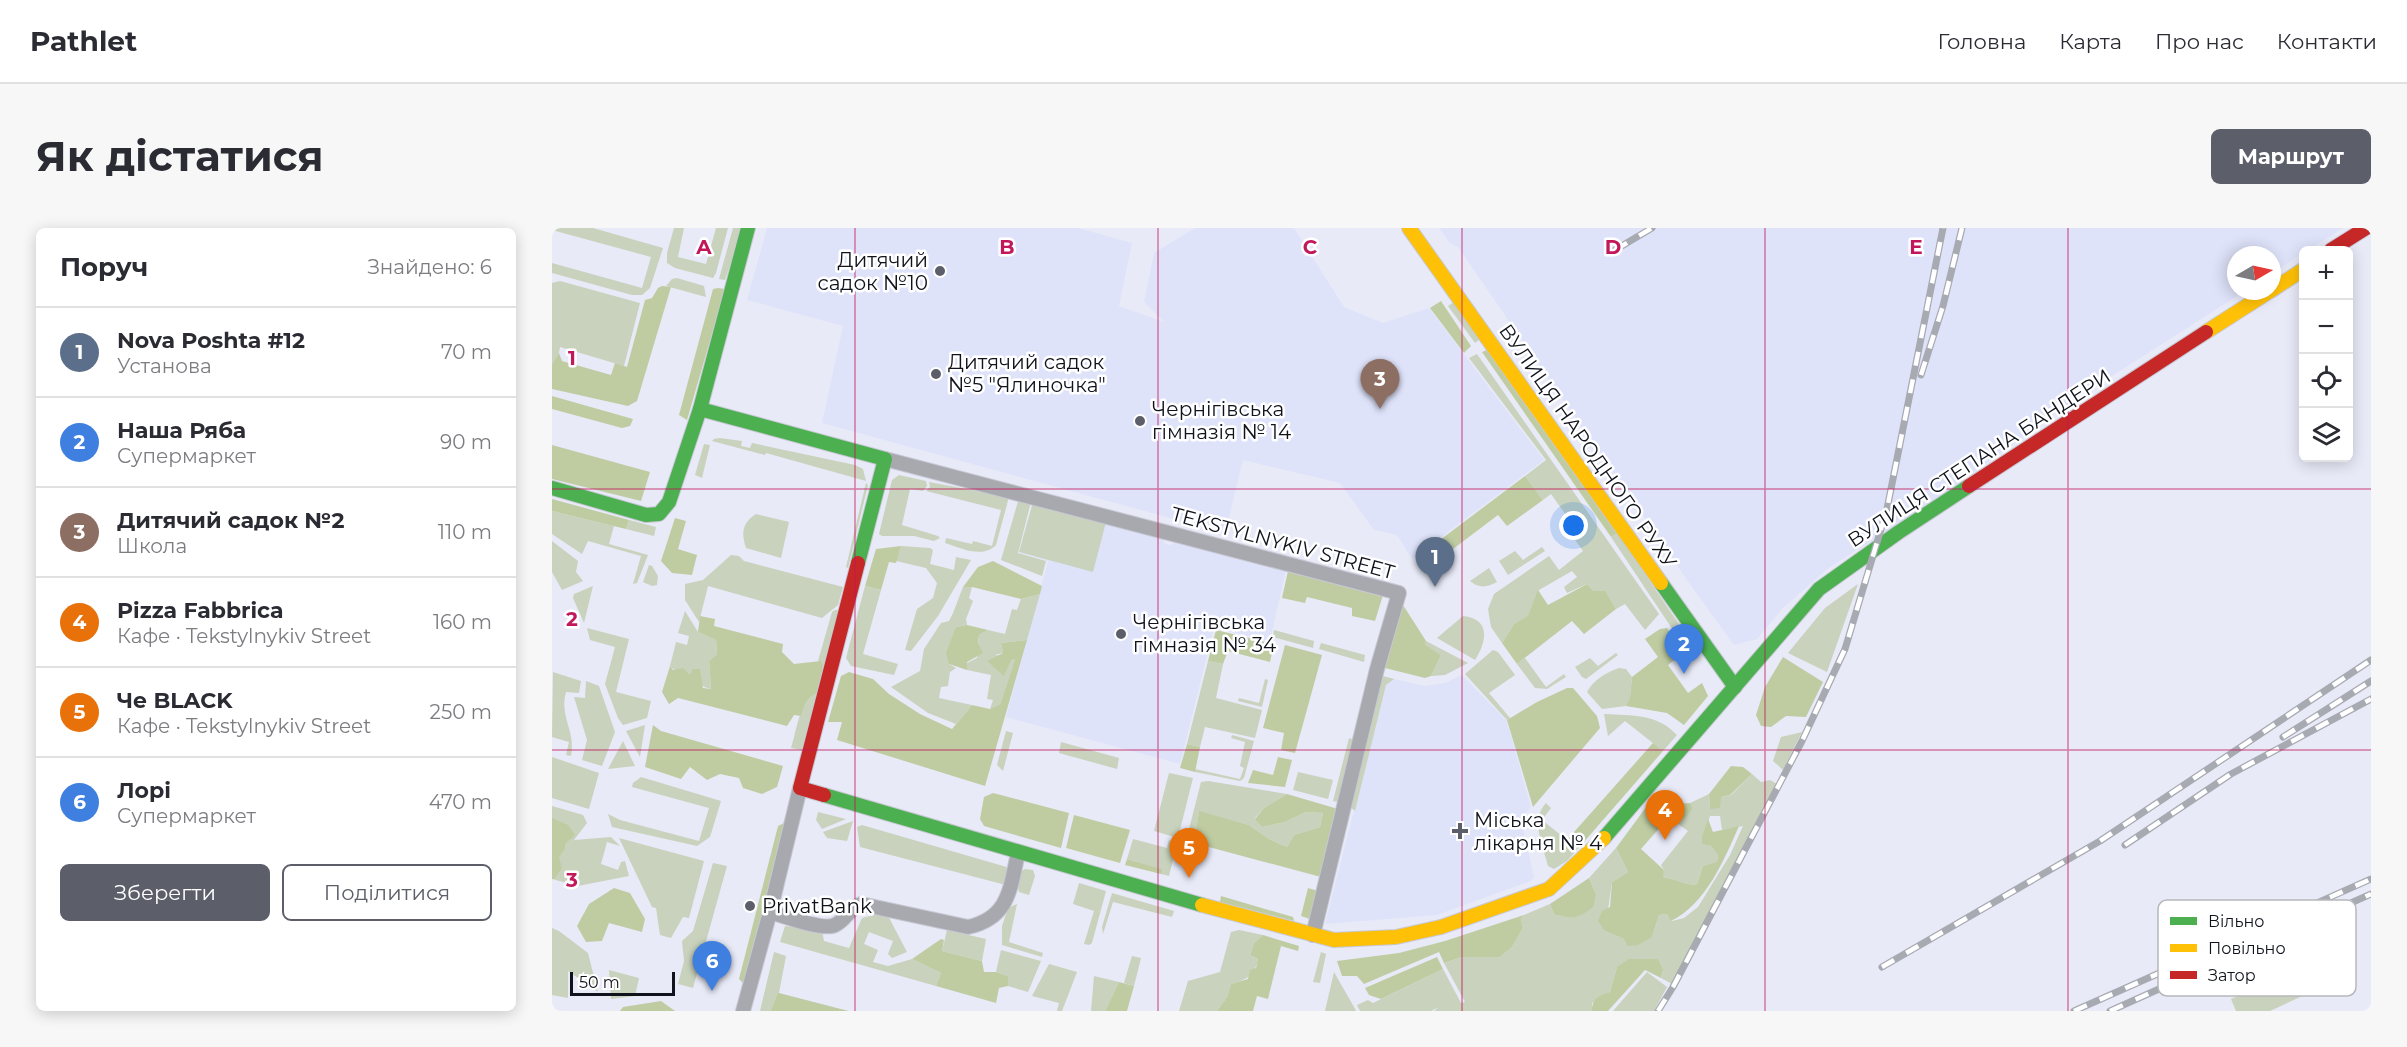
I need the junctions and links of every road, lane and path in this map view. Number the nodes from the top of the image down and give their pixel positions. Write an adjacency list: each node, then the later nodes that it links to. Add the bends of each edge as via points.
1 (748, 228): 8 (street)
2 (1409, 228): 11 (street, ВУЛИЦЯ НАРОДНОГО РУХУ)
3 (2366, 228): 4 (street)
4 (2337, 246)
5 (2299, 272): 6 (street, ВУЛИЦЯ СТЕПАНА БАНДЕРИ)
6 (2281, 284)
7 (2256, 300): 11 (street, ВУЛИЦЯ СТЕПАНА БАНДЕРИ, via 1899,532 1819,589)
8 (700, 409): 9 (street, TEKSTYLNYKIV STREET); 10 (street, via 669,502 659,514 646,515)
9 (885, 459): 12 (street); 15 (street, TEKSTYLNYKIV STREET, via 1399,593)
10 (552, 488)
11 (1735, 687): 15 (street, via 1609,832 1549,890 1396,938 1334,940)
12 (800, 788): 13 (street); 14 (street)
13 (1018, 854): 14 (street, via 1000,912 983,924 968,927 861,904 835,925 823,927); 15 (street)
14 (770, 912): 16 (street)
15 (1313, 935)
16 (743, 1011)

